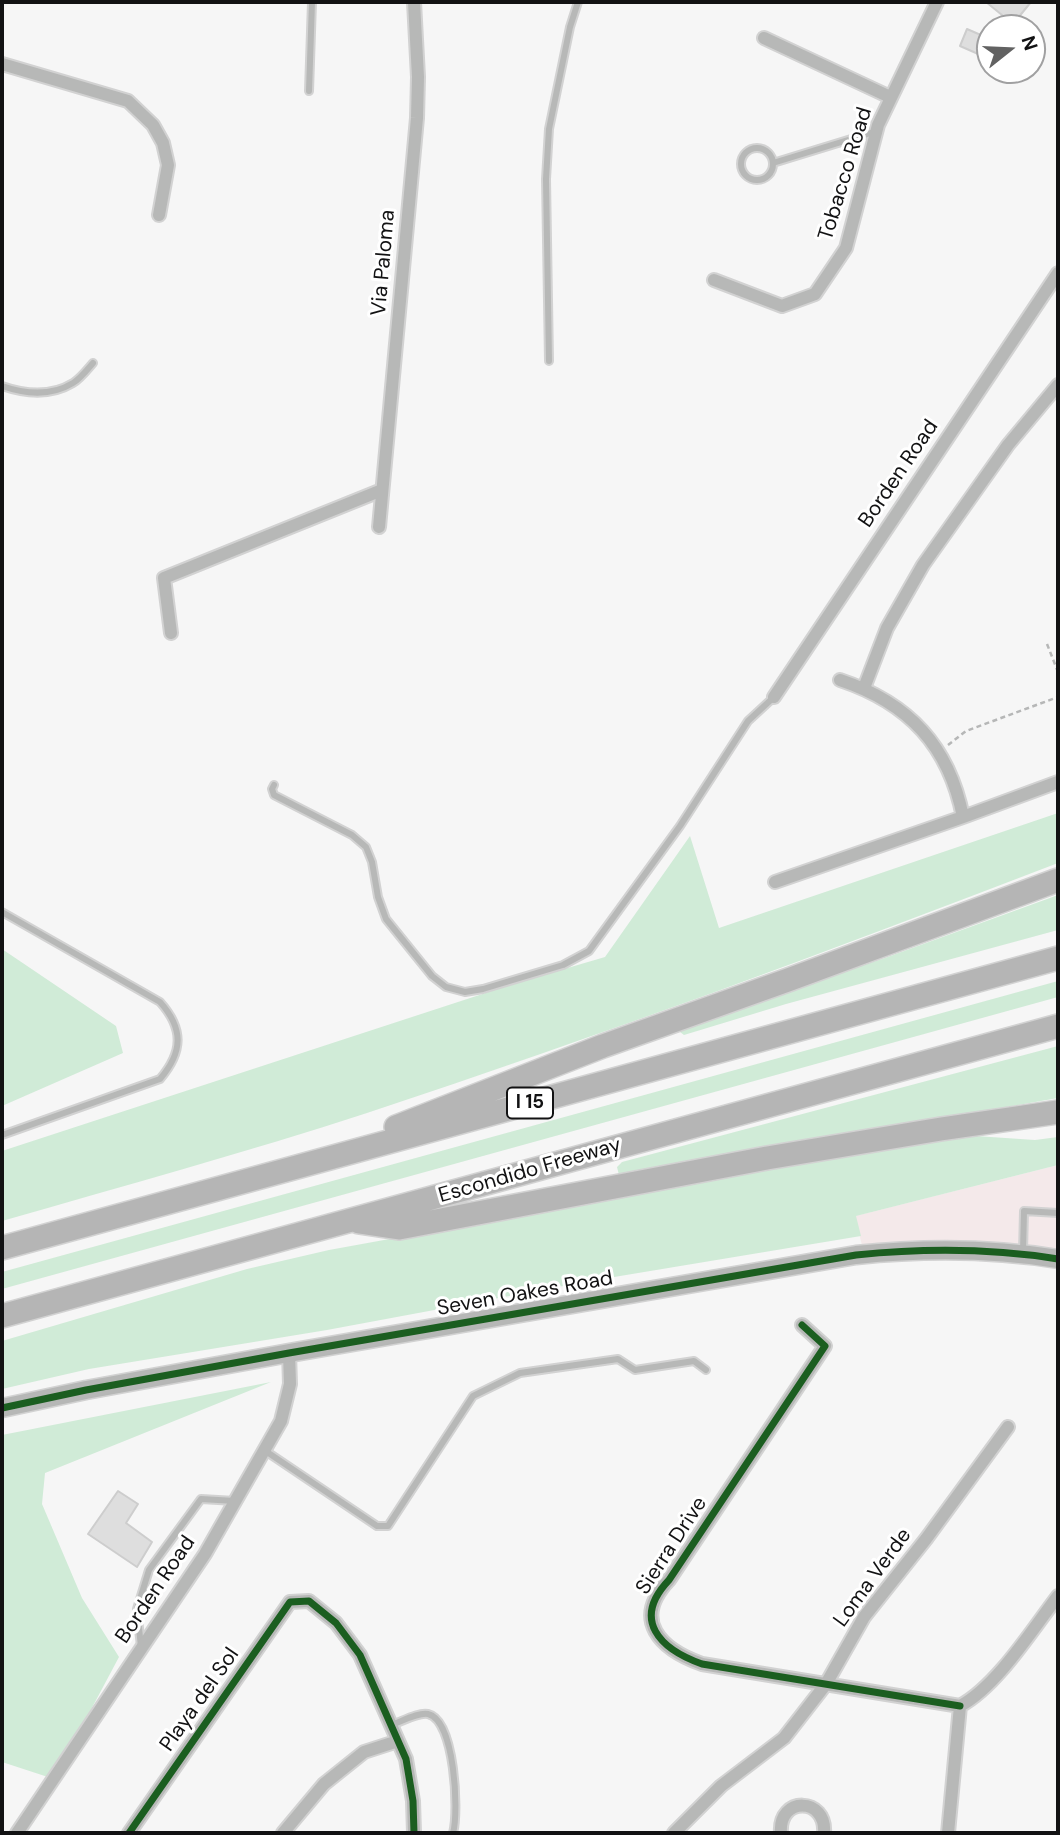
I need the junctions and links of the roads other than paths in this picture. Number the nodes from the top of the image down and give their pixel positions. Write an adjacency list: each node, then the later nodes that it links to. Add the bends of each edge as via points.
1 (312, 2): 7 (lane)
2 (415, 2): 18 (street, Via Paloma, via 417,118)
3 (578, 2): 14 (lane, via 549,129)
4 (937, 2): 8 (street, Tobacco Road)
5 (764, 38): 8 (street)
6 (2, 64): 11 (street, via 128,100 153,125 163,143 168,165)
7 (309, 91)
8 (890, 97): 9 (street, Tobacco Road)
9 (876, 132): 10 (lane); 13 (street, Tobacco Road, via 846,248 815,294 782,306)
10 (773, 163): 10 (lane, via 769,153 760,149 750,151 742,164 748,177 758,180 771,173)
11 (159, 215)
12 (1058, 273): 23 (street, Borden Road)
13 (714, 280)
14 (549, 361)
15 (93, 363): 17 (lane, via 73,383 45,394)
16 (1058, 385): 22 (street, via 1008,445 923,565 887,628)
17 (2, 386)
18 (382, 490): 19 (street, Via Paloma); 20 (street, via 164,578)
19 (379, 527)
20 (171, 633)
21 (841, 680): 22 (street)
22 (864, 688): 26 (street, via 902,709 939,751 958,793)
23 (774, 697): 25 (lane, via 748,721 680,826 589,951 563,965 465,992 446,987 432,976 386,919 366,847 352,835 274,795)
24 (1058, 782): 26 (street)
25 (274, 785)
26 (963, 817): 28 (street)
27 (1058, 880): 34 (highway, via 590,1051)
28 (775, 882)
29 (2, 912): 33 (lane, via 160,1002 171,1014 178,1053 160,1079)
30 (1058, 958): 34 (highway, I 15)
31 (1058, 1026): 36 (highway, Escondido Freeway)
32 (1058, 1112): 36 (highway, via 767,1158 399,1228)
33 (2, 1135)
34 (304, 1165): 37 (highway, I 15)
35 (1058, 1213): 38 (lane, via 1024,1211)
36 (349, 1221): 40 (highway, Escondido Freeway)
37 (2, 1248)
38 (1023, 1254): 39 (street, Seven Oakes Road); 42 (street, Seven Oakes Road, via 942,1249 856,1255)
39 (1058, 1259)
40 (2, 1316)
41 (802, 1325): 50 (street, Sierra Drive, via 825,1346 658,1591 650,1611 660,1640 681,1656 702,1664)
42 (289, 1353): 44 (street, Seven Oakes Road); 46 (street, Borden Road, via 290,1384 281,1421)
43 (706, 1370): 46 (lane, via 694,1361 635,1370 618,1359 520,1373 473,1396 388,1525 377,1526)
44 (2, 1408)
45 (1008, 1426): 50 (street, Loma Verde, via 864,1617)
46 (264, 1450): 47 (street, Borden Road)
47 (235, 1501): 49 (street, Borden Road); 49 (lane, via 201,1499 149,1570 137,1609)
48 (1058, 1596): 51 (street, via 975,1698)
49 (142, 1648): 54 (street, Borden Road)
50 (826, 1684): 51 (street, Sierra Drive); 59 (street, Loma Verde, via 784,1738 721,1786)
51 (960, 1706): 62 (street)
52 (391, 1725): 53 (street); 55 (street, Playa del Sol, via 360,1655 336,1623 309,1601 290,1602); 58 (lane, via 422,1714 436,1719 456,1778)
53 (398, 1741): 56 (street, via 364,1752 324,1784); 57 (street, via 410,1780)
54 (17, 1833)
55 (129, 1833)
56 (283, 1833)
57 (414, 1833)
58 (453, 1833)
59 (674, 1833)
60 (781, 1833): 61 (street, via 785,1814 805,1805 818,1812)
61 (824, 1833)
62 (948, 1833)

